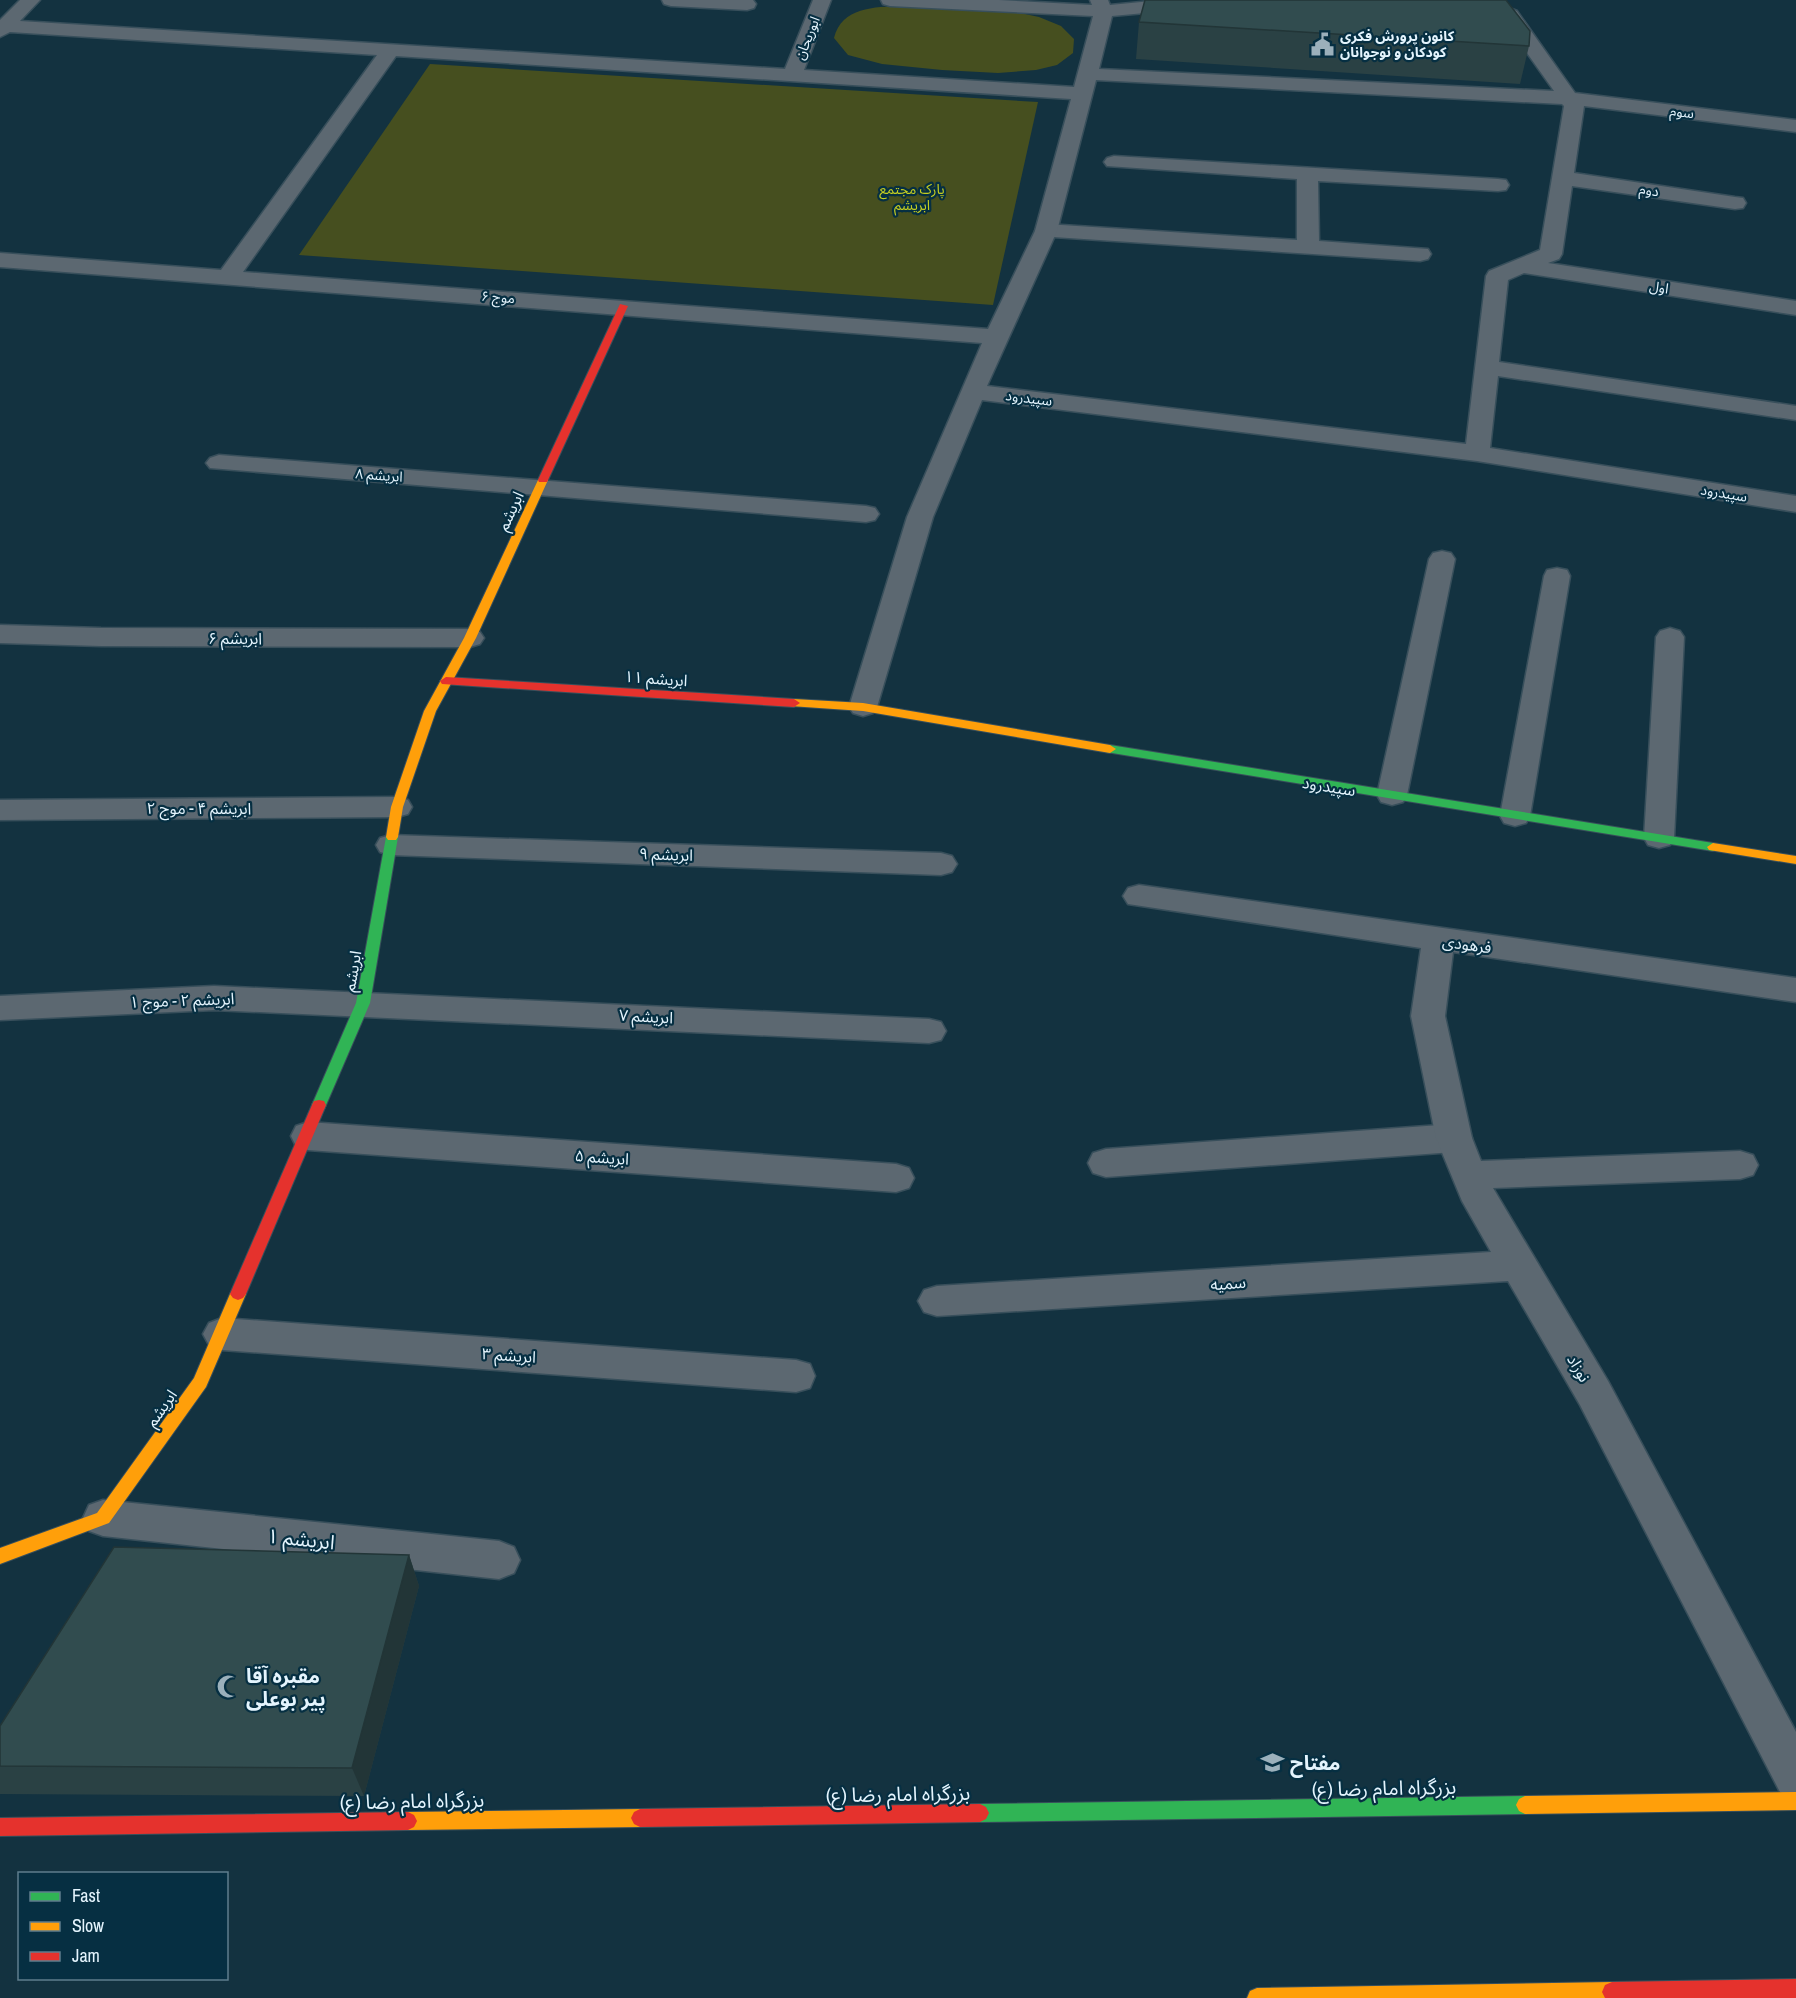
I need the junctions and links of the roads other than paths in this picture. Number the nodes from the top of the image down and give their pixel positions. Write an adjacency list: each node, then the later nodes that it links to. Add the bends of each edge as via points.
1 (31, 0): 10 (street)
2 (671, 0): 8 (street)
3 (822, 0): 12 (street, ابوریحان)
4 (890, 0): 7 (street)
5 (1222, 0): 9 (street)
6 (1474, 0): 14 (street, via 1510,15)
7 (939, 1): 9 (street)
8 (747, 4)
9 (1101, 5): 13 (street)
10 (3, 29): 11 (street, سوم)
11 (391, 50): 12 (street, سوم); 26 (street)
12 (792, 75): 13 (street, سوم)
13 (1085, 84): 14 (street, سوم); 21 (street)
14 (1569, 98): 15 (street, سوم); 18 (street, via 1574,106)
15 (1796, 126)
16 (1114, 162): 17 (street)
17 (1307, 173): 19 (street); 22 (street)
18 (1563, 178): 20 (street, دوم); 25 (street, via 1551,254)
19 (1498, 185)
20 (1735, 203)
21 (1046, 231): 22 (street); 29 (street)
22 (1308, 247): 23 (street)
23 (1420, 254)
24 (0, 260): 26 (street, موج ۶)
25 (1522, 266): 28 (street, اول); 30 (street, via 1497,276)
26 (228, 277): 27 (street, موج ۶)
27 (623, 306): 29 (street, موج ۶); 35 (main road, ابریشم)
28 (1796, 308)
29 (996, 337): 31 (street)
30 (1488, 367): 32 (street); 33 (street)
31 (975, 392): 33 (street, سپیدرود); 44 (street, via 920,518)
32 (1796, 413)
33 (1477, 453): 36 (street, سپیدرود)
34 (219, 463): 35 (street, ابریشم ۸)
35 (539, 488): 37 (street, ابریشم ۸); 42 (main road, ابریشم)
36 (1796, 504)
37 (866, 514)
38 (1442, 559): 45 (street)
39 (1557, 576): 48 (street)
40 (0, 634): 42 (street, ابریشم ۶)
41 (1670, 637): 49 (street)
42 (470, 638): 43 (main road, ابریشم)
43 (446, 681): 44 (main road, ابریشم ۱۱); 46 (main road, ابریشم, via 430,711)
44 (863, 707): 45 (main road, سپیدرود)
45 (1392, 795): 48 (main road, سپیدرود)
46 (397, 807): 47 (street, ابریشم ۴ - موج ۲); 50 (main road, ابریشم)
47 (0, 810)
48 (1515, 816): 49 (main road, سپیدرود)
49 (1659, 838): 51 (main road, سپیدرود)
50 (391, 845): 52 (street, ابریشم ۹); 56 (main road, ابریشم)
51 (1796, 860)
52 (941, 864)
53 (1139, 896): 54 (street, فرهودی)
54 (1438, 940): 55 (street, فرهودی); 60 (street, نوزاد, via 1428,1016)
55 (1796, 990)
56 (363, 1003): 57 (street, ابریشم ۲ - موج ۱, via 214,998); 58 (street, ابریشم ۷); 59 (main road, ابریشم)
57 (0, 1008)
58 (929, 1031)
59 (308, 1136): 64 (street, ابریشم ۵); 67 (main road, ابریشم)
60 (1454, 1138): 61 (street); 63 (street, نوزاد)
61 (1106, 1163)
62 (1740, 1165): 63 (street)
63 (1471, 1175): 65 (street, نوزاد, via 1480,1201)
64 (896, 1178)
65 (1518, 1265): 66 (street, سمیه); 72 (street, نوزاد, via 1594,1393)
66 (937, 1301)
67 (222, 1334): 68 (street, ابریشم ۳); 69 (main road, ابریشم, via 200,1382)
68 (796, 1376)
69 (103, 1518): 70 (main road); 71 (street, ابریشم ۱)
70 (0, 1556)
71 (499, 1560)
72 (1796, 1777)
73 (1796, 1801): 74 (main road, بزرگراه امام رضا (ع))
74 (0, 1827)
75 (1796, 1989): 76 (main road)
76 (1257, 1998)

